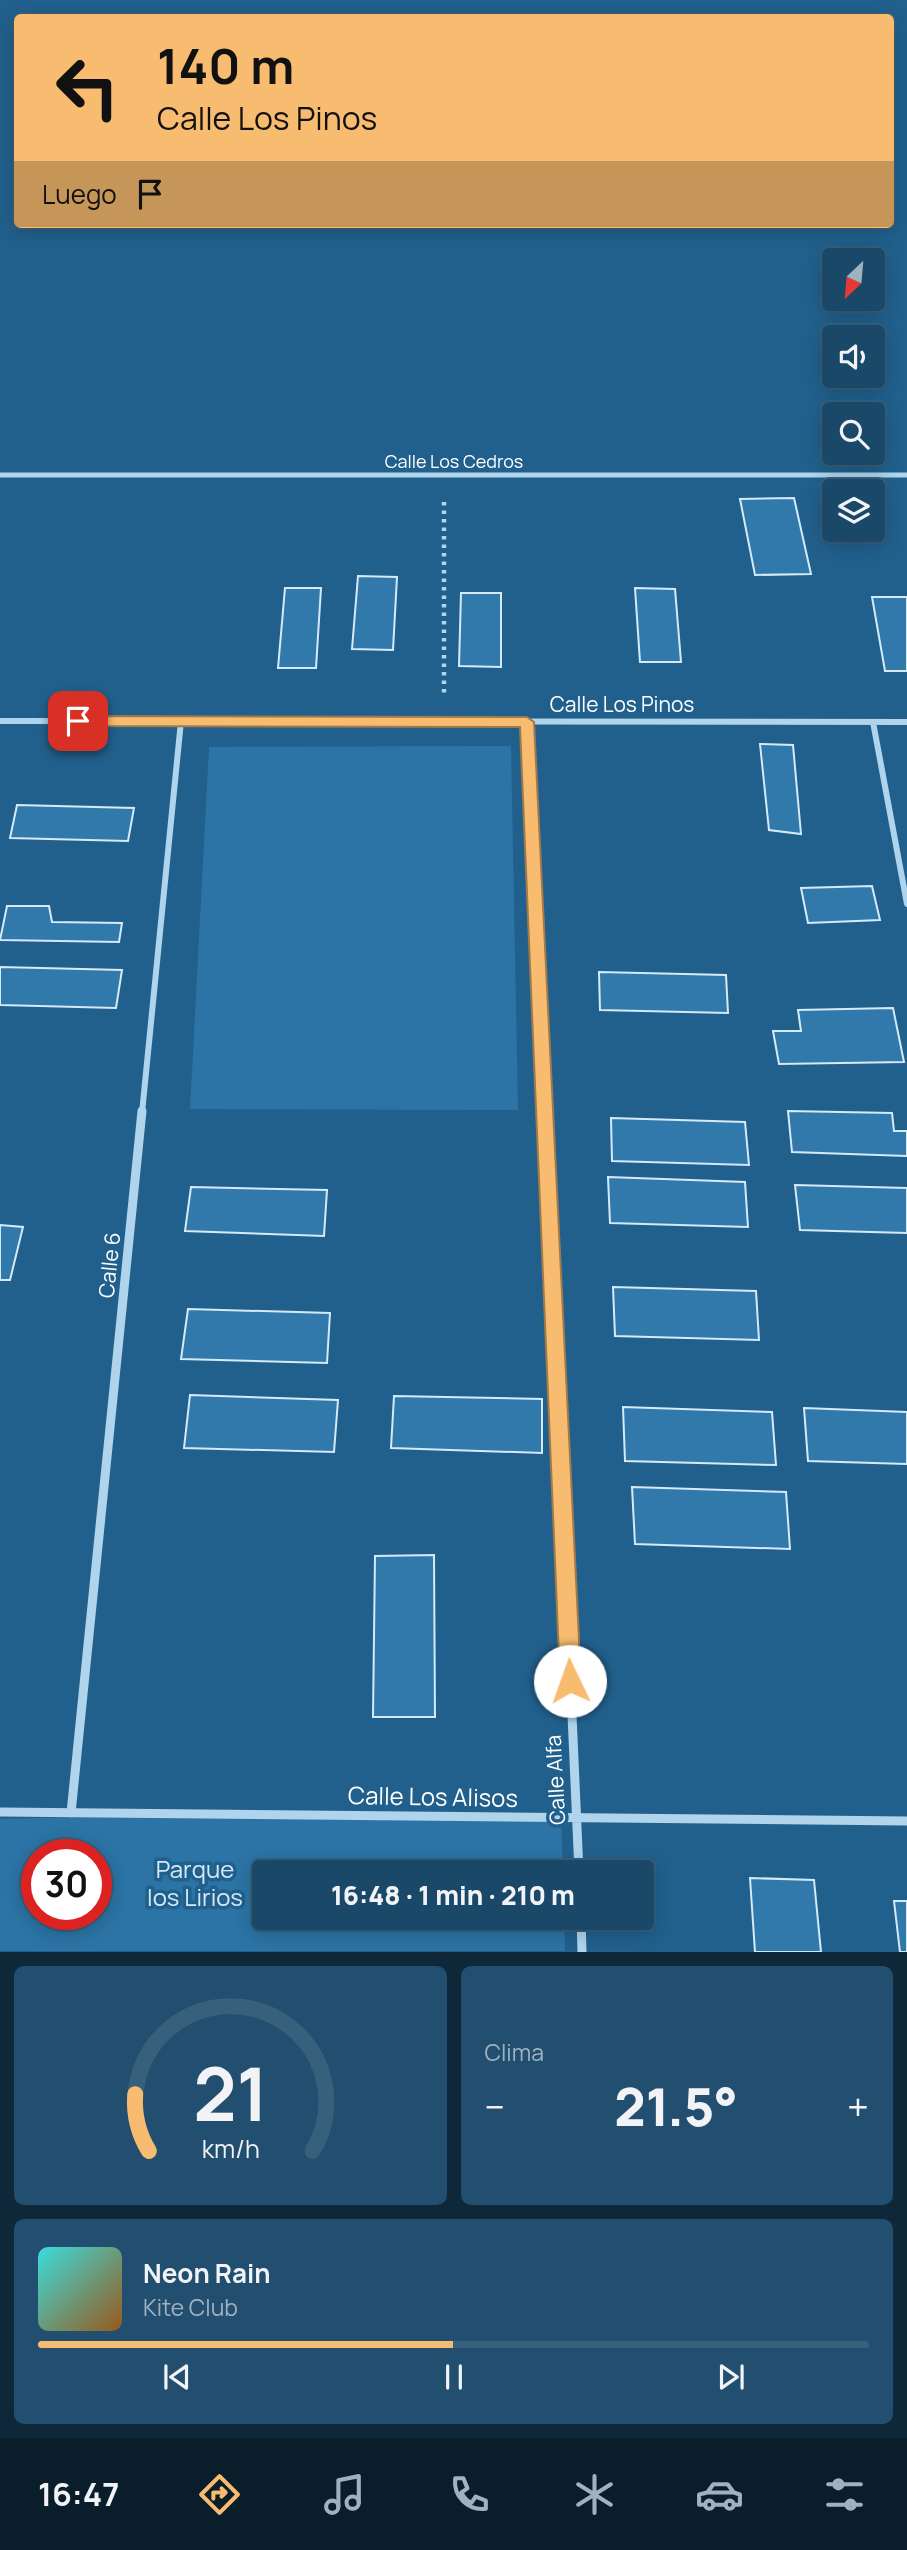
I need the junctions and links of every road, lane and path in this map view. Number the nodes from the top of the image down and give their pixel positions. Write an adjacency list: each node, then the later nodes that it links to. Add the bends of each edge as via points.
1 (0, 475): 2 (street, Calle Los Cedros)
2 (444, 475): 3 (street, Calle Los Cedros); 6 (path)
3 (907, 475)
4 (0, 721): 5 (street, Calle Los Pinos)
5 (181, 721): 6 (street, Calle Los Pinos); 12 (street, Calle 6)
6 (444, 722): 7 (street, Calle Los Pinos)
7 (527, 722): 8 (street, Calle Los Pinos); 13 (street, Calle Alfa)
8 (873, 722): 9 (street, Calle Los Pinos); 10 (street)
9 (907, 722)
10 (907, 904)
11 (0, 1812): 12 (street, Calle Los Alisos)
12 (71, 1813): 13 (street, Calle Los Alisos)
13 (576, 1818): 14 (street, Calle Los Alisos); 15 (street, Calle Alfa)
14 (907, 1821)
15 (578, 1860)
16 (581, 1930): 17 (street)
17 (582, 1951)

